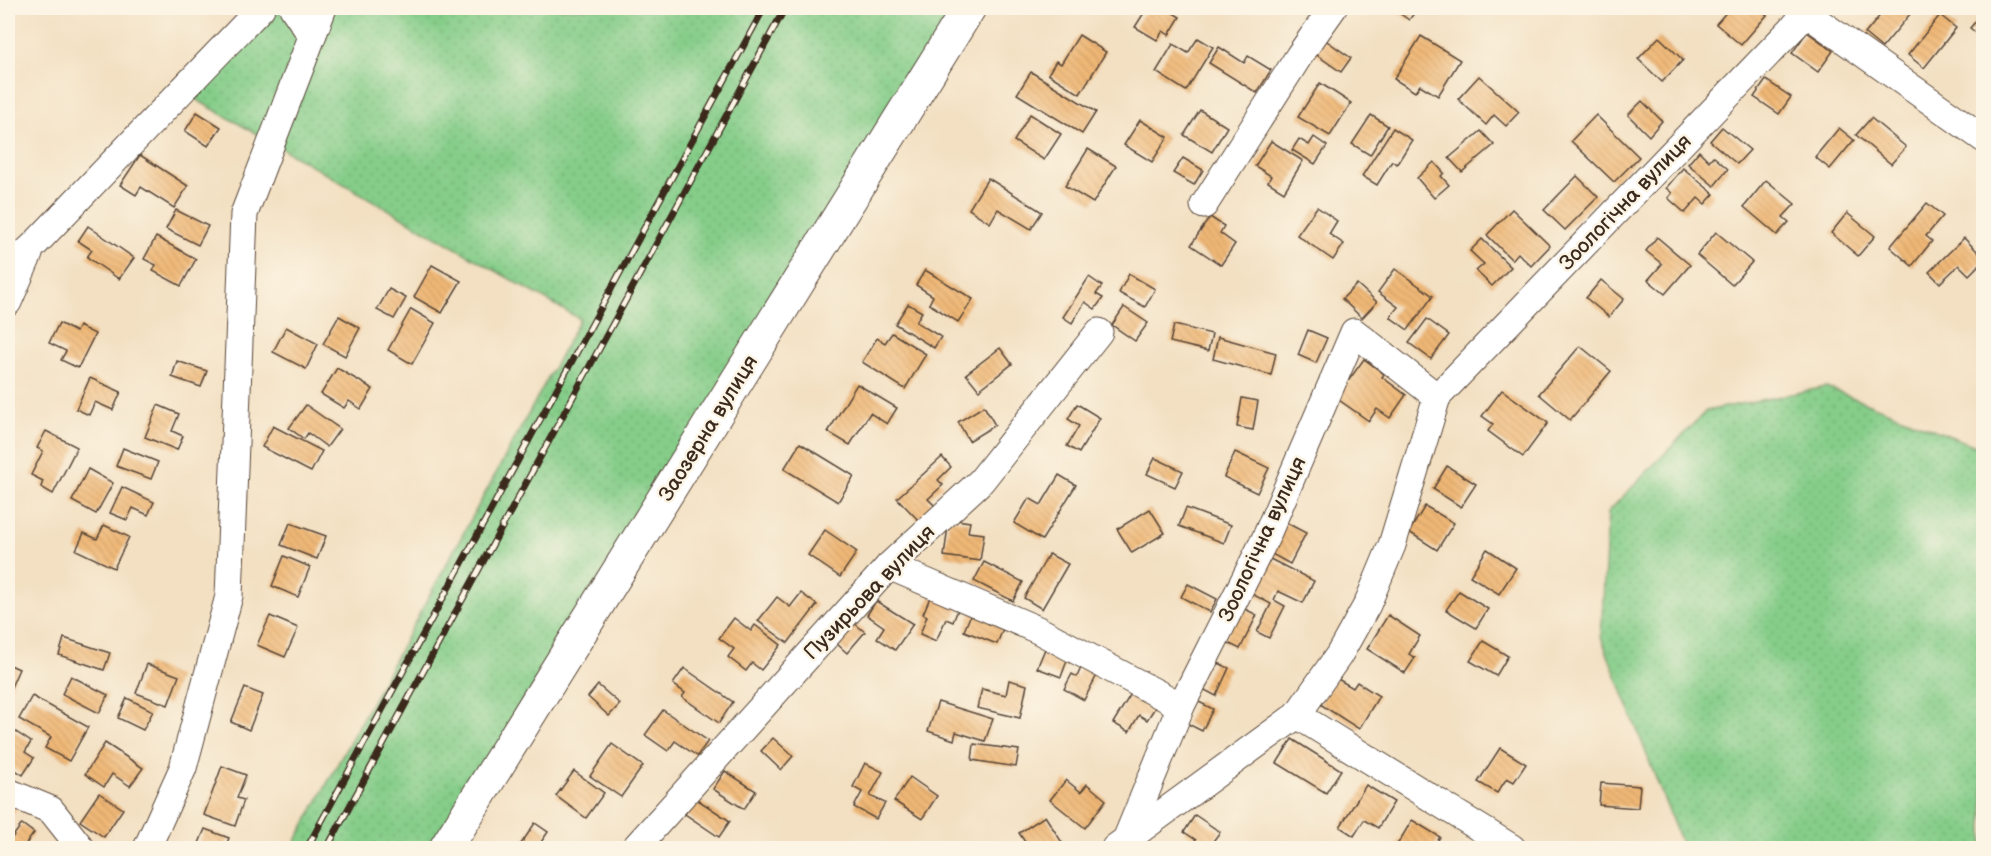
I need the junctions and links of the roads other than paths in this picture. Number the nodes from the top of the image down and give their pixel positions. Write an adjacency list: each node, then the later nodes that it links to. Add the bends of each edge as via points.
1 (261, 8): 10 (street)
2 (293, 8): 7 (street)
3 (323, 8): 7 (street)
4 (969, 8): 22 (street, Заозерна вулиця)
5 (1333, 8): 9 (street)
6 (1806, 10): 8 (street); 14 (street, Зоологічна вулиця)
7 (312, 36): 21 (street, via 244,213 229,596 183,768)
8 (1983, 139)
9 (1204, 205)
10 (32, 247): 11 (street); 12 (street)
11 (8, 269)
12 (8, 302)
13 (1099, 332): 15 (street, Пузирьова вулиця, via 981,481)
14 (1437, 397): 16 (street, Зоологічна вулиця, via 1354,332 1266,537); 17 (street, Зоологічна вулиця, via 1392,544 1367,605 1339,655)
15 (889, 566): 16 (street, via 1038,630); 23 (street, Пузирьова вулиця)
16 (1181, 706): 19 (street, Зоологічна вулиця)
17 (1297, 715): 19 (street, Зоологічна вулиця); 24 (street)
18 (8, 792): 20 (street, via 51,810)
19 (1120, 845)
20 (81, 849)
21 (147, 849)
22 (446, 849)
23 (635, 849)
24 (1512, 849)

